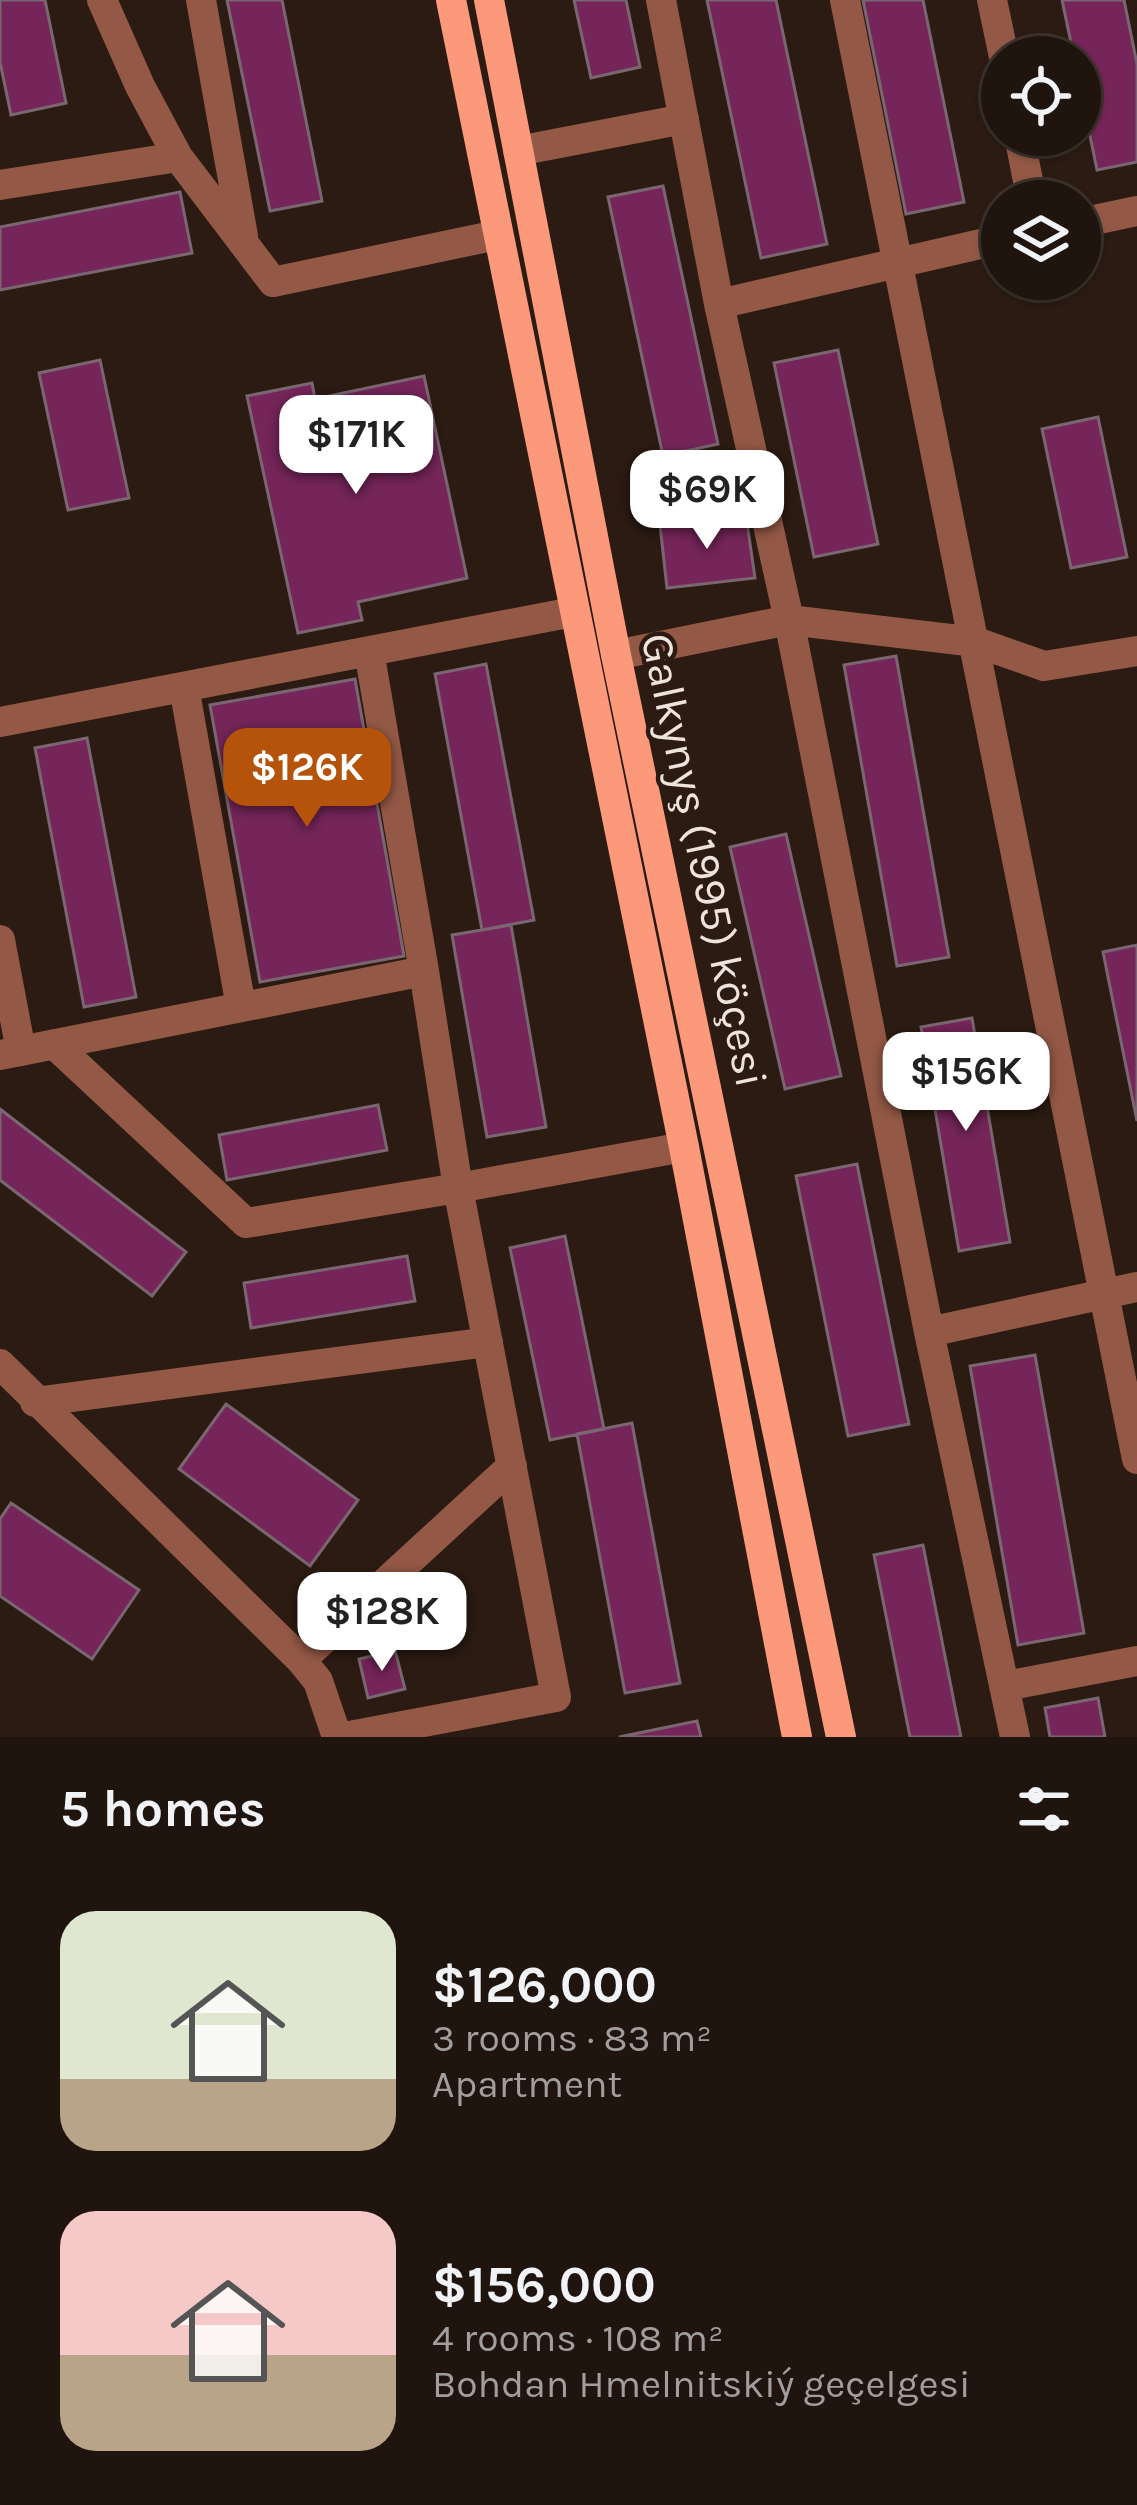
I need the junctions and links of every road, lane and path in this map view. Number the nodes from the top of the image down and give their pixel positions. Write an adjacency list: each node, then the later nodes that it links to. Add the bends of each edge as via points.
1 (102, 0): 11 (street)
2 (201, 0): 16 (street)
3 (451, 0): 15 (main road, Galkynyş (1995) köçesi)
4 (489, 0): 10 (main road, Galkynyş (1995) köçesi)
5 (661, 0): 9 (street)
6 (845, 0): 18 (street)
7 (992, 0): 8 (street)
8 (1000, 36)
9 (684, 119): 10 (street); 19 (street)
10 (518, 151): 25 (main road, Galkynyş (1995) köçesi)
11 (178, 157): 12 (street); 16 (street)
12 (0, 185)
13 (1137, 211): 14 (street)
14 (1101, 219)
15 (497, 235): 16 (street, via 273,282); 20 (main road, Galkynyş (1995) köçesi)
16 (244, 242)
17 (981, 243): 18 (street)
18 (898, 261): 19 (street); 22 (street)
19 (719, 304): 21 (street)
20 (573, 612): 23 (street); 33 (main road, Galkynyş (1995) köçesi)
21 (789, 620): 22 (street); 25 (street); 37 (street)
22 (976, 642): 24 (street, via 1044,666); 36 (street)
23 (369, 651): 26 (street); 29 (street)
24 (1137, 651)
25 (616, 655): 48 (main road, Galkynyş (1995) köçesi)
26 (184, 686): 27 (street); 30 (street)
27 (0, 722)
28 (0, 940): 32 (street)
29 (424, 970): 30 (street); 34 (street)
30 (242, 1007): 31 (street)
31 (54, 1044): 32 (street); 34 (street, via 246,1223)
32 (10, 1053)
33 (684, 1147): 34 (street); 47 (main road, Galkynyş (1995) köçesi)
34 (458, 1188): 38 (street)
35 (1137, 1287): 36 (street)
36 (1105, 1294): 37 (street); 41 (street)
37 (929, 1332): 45 (street)
38 (488, 1342): 40 (street); 42 (street)
39 (0, 1364): 40 (street)
40 (35, 1402): 43 (street)
41 (1137, 1459)
42 (512, 1466): 43 (street); 46 (street, via 556,1696)
43 (301, 1660): 46 (street)
44 (1137, 1661): 45 (street)
45 (1005, 1687): 49 (street)
46 (349, 1736)
47 (797, 1737)
48 (841, 1737)
49 (1015, 1737)

